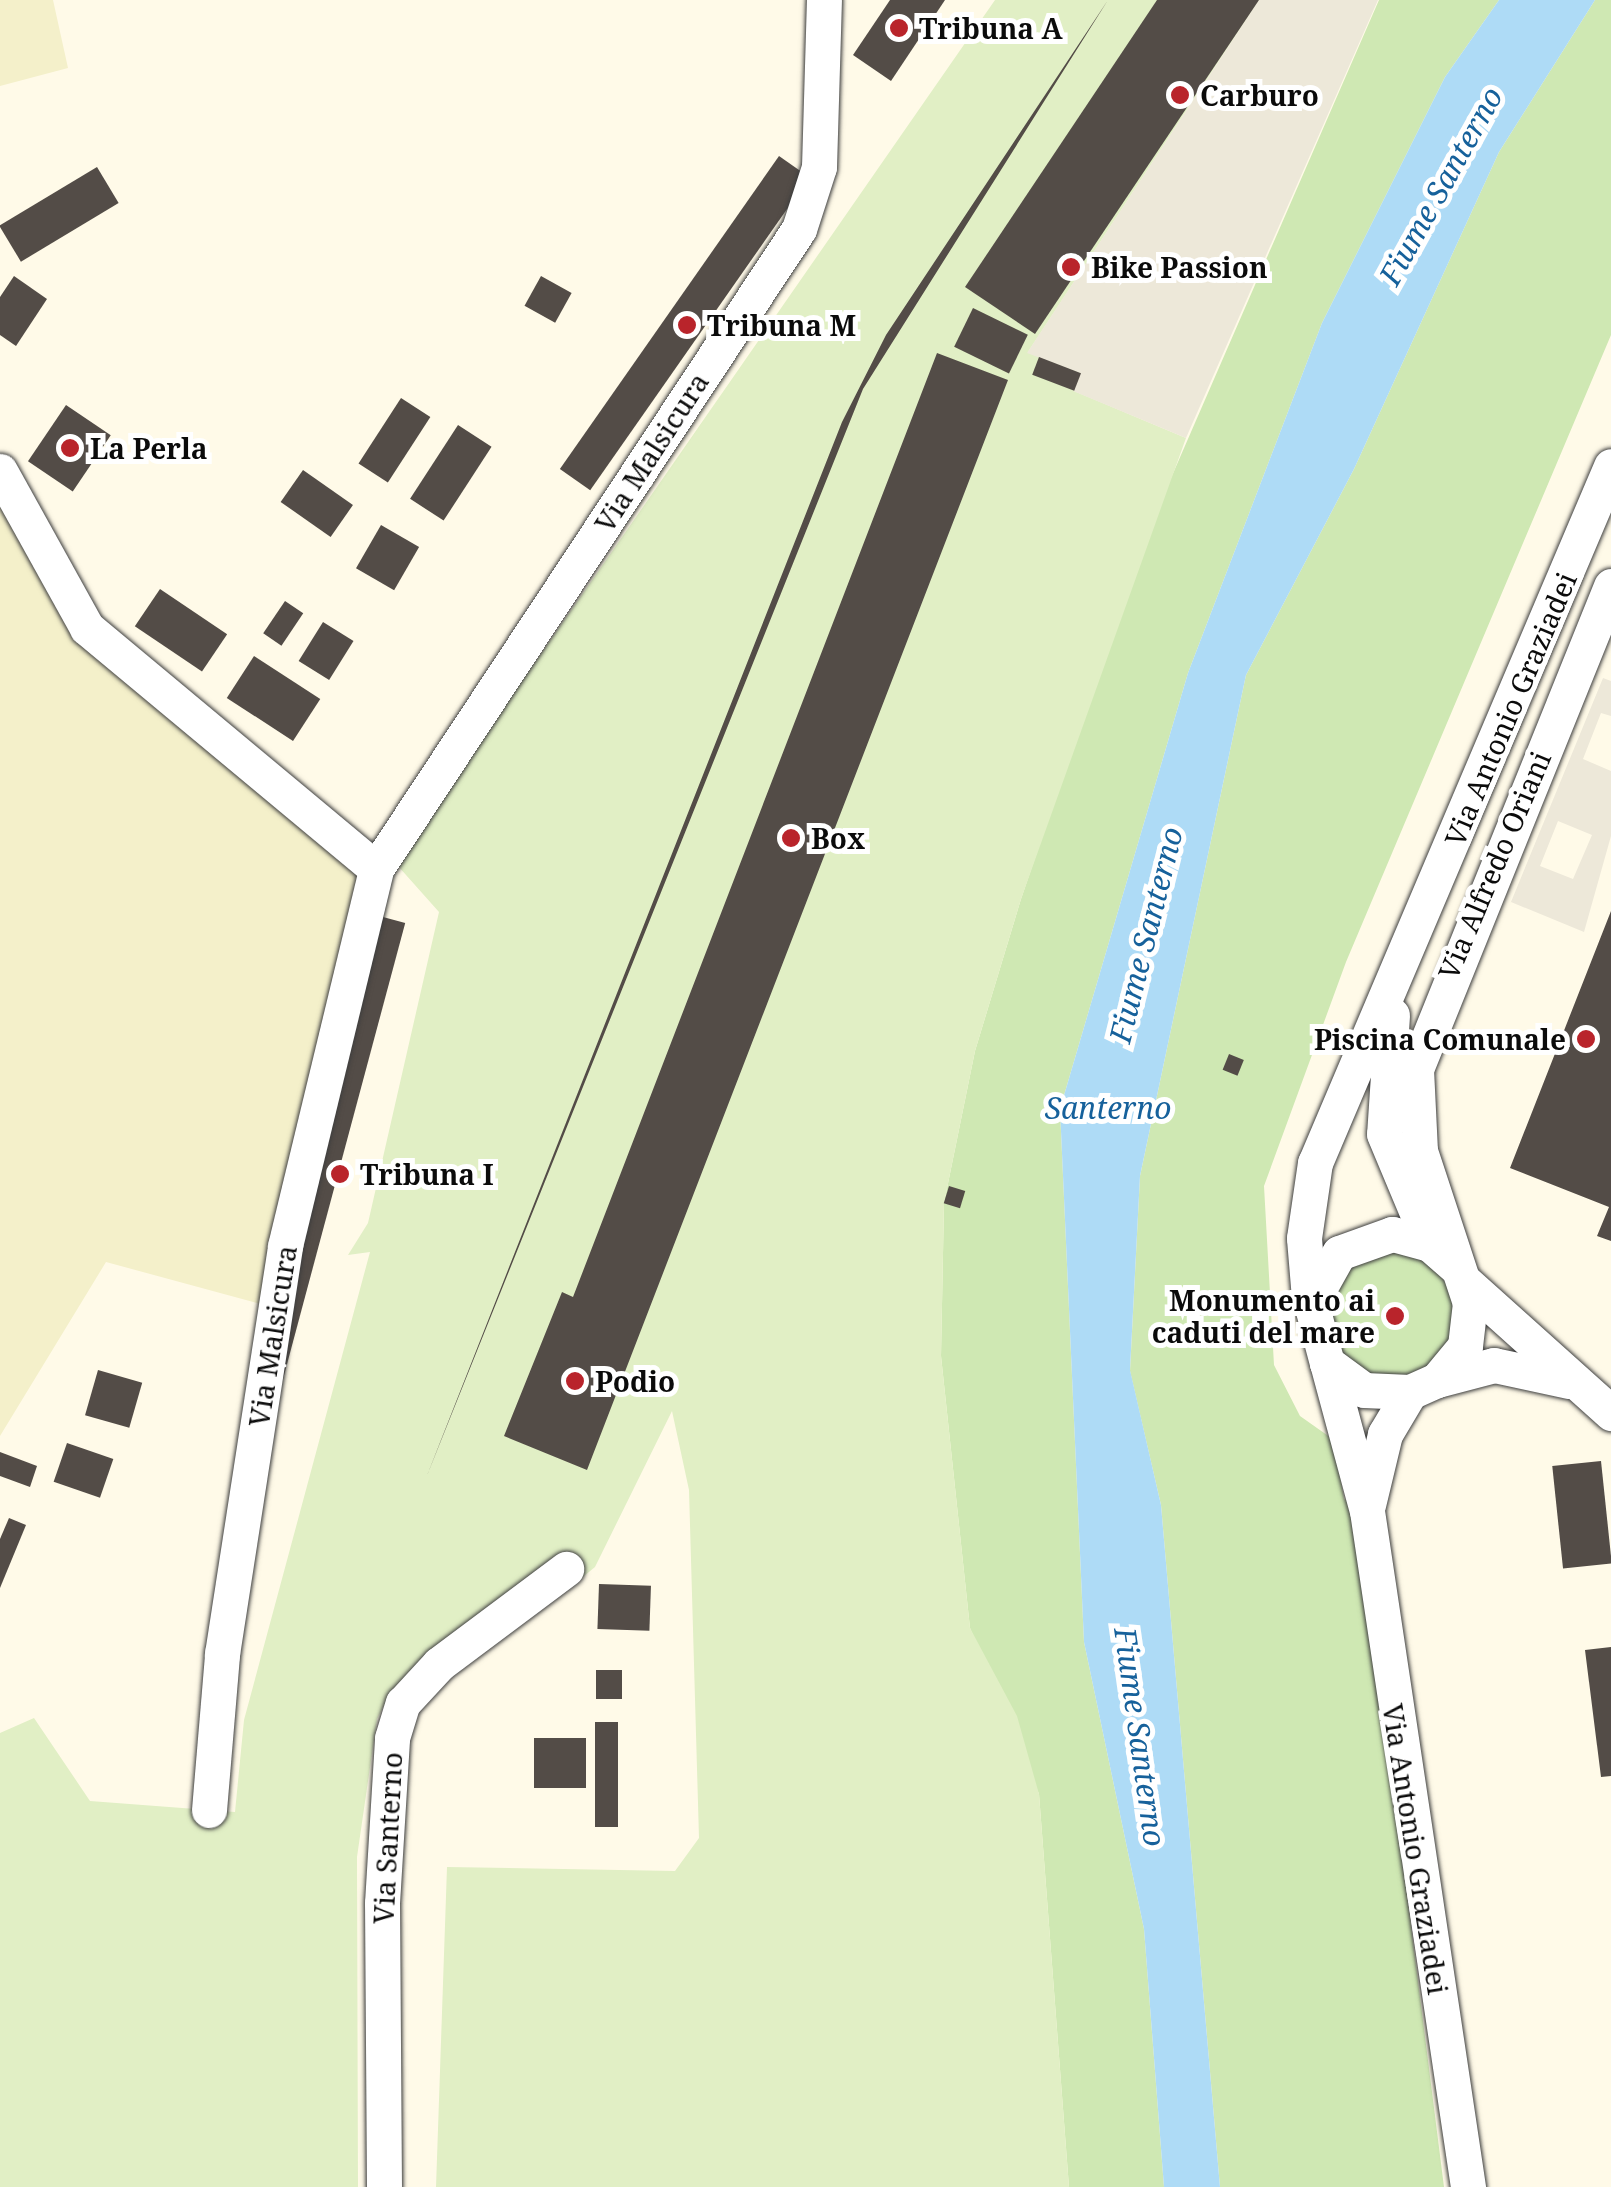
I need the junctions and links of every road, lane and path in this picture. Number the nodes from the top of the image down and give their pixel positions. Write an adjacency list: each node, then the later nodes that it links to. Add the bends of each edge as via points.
1 (824, 0): 5 (street, Via Malsicura, via 820,167 799,229)
2 (1611, 466): 6 (street, Via Antonio Graziadei)
3 (0, 470): 5 (street, via 88,628)
4 (1611, 586): 7 (street, Via Alfredo Oriani, via 1416,1069 1420,1151)
5 (376, 869): 15 (street, Via Malsicura, via 285,1246 222,1654)
6 (1409, 951): 7 (street, Via Antonio Graziadei, via 1390,1020 1384,1134); 8 (street, Via Antonio Graziadei, via 1315,1164 1304,1238)
7 (1450, 1264): 8 (street, via 1392,1234 1339,1253 1316,1284); 10 (street); 11 (street, via 1465,1346)
8 (1311, 1323): 9 (street)
9 (1326, 1363): 11 (street, via 1364,1390); 13 (street, Via Antonio Graziadei)
10 (1575, 1384): 11 (street, via 1494,1364); 12 (street)
11 (1424, 1386): 13 (street, Via Antonio Graziadei, via 1384,1434)
12 (1611, 1413)
13 (1367, 1511): 17 (street, Via Antonio Graziadei)
14 (566, 1569): 16 (street, Via Santerno, via 439,1664 403,1704 392,1738)
15 (210, 1810)
16 (384, 2187)
17 (1468, 2187)

